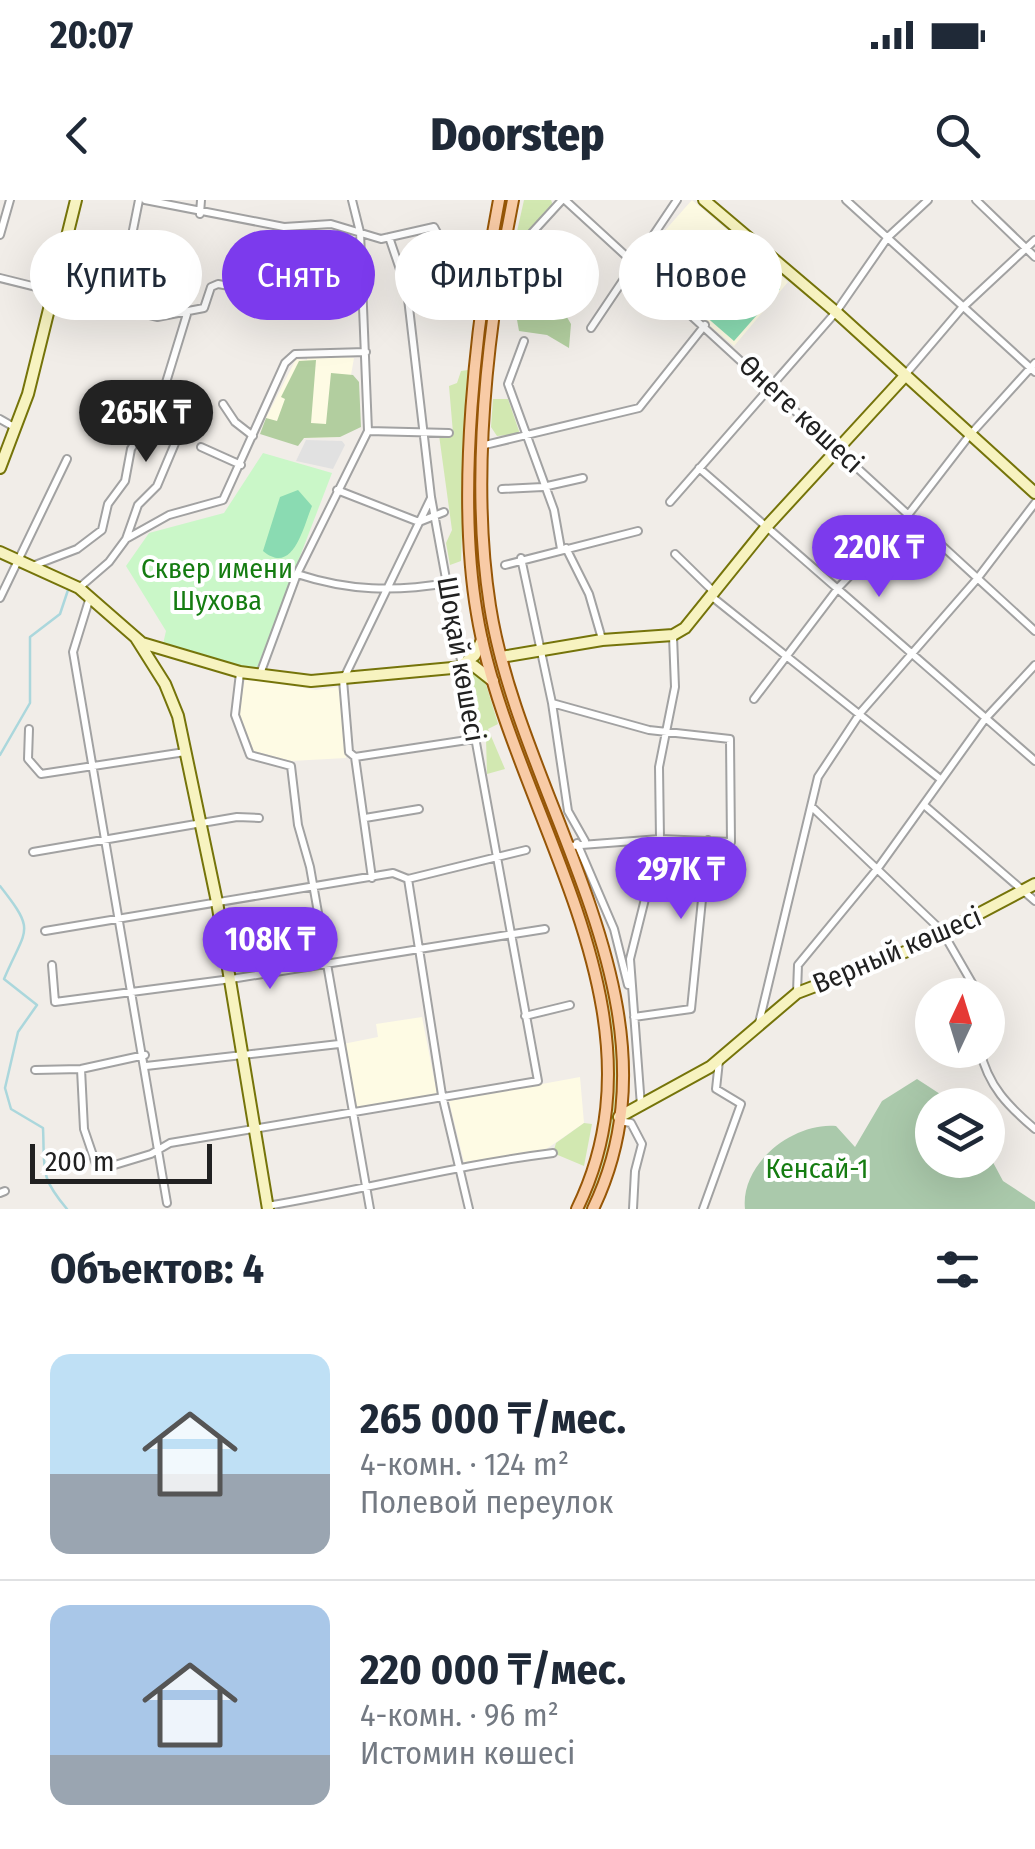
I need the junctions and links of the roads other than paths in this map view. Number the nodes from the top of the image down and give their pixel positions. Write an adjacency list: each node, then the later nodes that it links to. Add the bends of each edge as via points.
1 (10, 200): 22 (street)
2 (76, 200): 15 (street)
3 (142, 200): 14 (street); 16 (street)
4 (201, 200): 14 (street)
5 (352, 200): 18 (street)
6 (499, 200): 99 (main road, via 482,299 468,536)
7 (513, 200): 58 (main road, via 492,340)
8 (564, 200): 19 (street); 28 (street, Өнеге көшесі)
9 (676, 200): 20 (street)
10 (704, 200): 36 (street)
11 (846, 200): 25 (street)
12 (928, 200): 25 (street)
13 (976, 200): 27 (street)
14 (200, 214): 17 (street)
15 (69, 230)
16 (135, 230)
17 (353, 230)
18 (360, 230)
19 (535, 230)
20 (656, 230)
21 (375, 235): 24 (street)
22 (0, 236)
23 (395, 236): 24 (street)
24 (389, 237): 52 (street, Шоқай көшесі, via 407,290)
25 (888, 237): 35 (street); 36 (street)
26 (1035, 240): 27 (street)
27 (1026, 248): 29 (street); 35 (street)
28 (619, 249)
29 (1035, 257)
30 (0, 278): 31 (street)
31 (30, 285)
32 (222, 285): 34 (street, via 211,287)
33 (619, 285): 42 (street)
34 (202, 309)
35 (961, 309): 45 (street); 46 (street)
36 (836, 312): 46 (street); 47 (street)
37 (46, 320): 50 (street)
38 (185, 320): 86 (street, via 155,414 132,449 102,530 77,549)
39 (364, 320): 44 (street)
40 (698, 320): 41 (street, Өнеге көшесі)
41 (705, 326): 47 (street, Өнеге көшесі); 55 (street, via 639,408)
42 (591, 328)
43 (524, 341): 55 (street, via 508,384)
44 (366, 352): 51 (street); 54 (street, via 295,354)
45 (1033, 368): 56 (street)
46 (904, 377): 56 (street); 60 (street)
47 (771, 386): 60 (street, Өнеге көшесі); 64 (street)
48 (222, 404): 54 (street)
49 (0, 419): 50 (street)
50 (16, 428): 63 (street)
51 (368, 431): 52 (street); 68 (street)
52 (425, 433): 53 (street); 70 (street, Шоқай көшесі)
53 (449, 433)
54 (253, 436): 62 (street)
55 (525, 436): 58 (street); 66 (street)
56 (969, 436): 69 (street); 74 (street)
57 (176, 441): 79 (street)
58 (486, 445): 104 (main road, via 483,531)
59 (201, 447): 62 (street)
60 (838, 450): 74 (street, Өнеге көшесі); 77 (street)
61 (67, 459): 84 (street)
62 (241, 465): 79 (street, via 223,500 169,514)
63 (0, 468)
64 (700, 468): 71 (street); 77 (street)
65 (582, 478): 66 (street)
66 (543, 488): 67 (street); 80 (street)
67 (502, 489)
68 (337, 490): 76 (street); 87 (street)
69 (1035, 493)
70 (431, 497): 75 (street, Шоқай көшесі); 76 (street)
71 (670, 502)
72 (1035, 503): 88 (street)
73 (444, 512): 75 (street)
74 (908, 515): 88 (street, Өнеге көшесі); 90 (street)
75 (435, 516): 76 (street); 89 (street, Шоқай көшесі)
76 (419, 522): 92 (street)
77 (768, 525): 90 (street); 93 (street)
78 (638, 531): 80 (street)
79 (126, 538): 91 (street)
80 (563, 548): 83 (street); 100 (street, via 589,594)
81 (0, 552): 84 (street)
82 (675, 554): 93 (street)
83 (521, 558): 85 (street); 101 (street)
84 (21, 561): 86 (street); 95 (street)
85 (505, 565)
86 (34, 566): 91 (street)
87 (297, 574): 92 (street, via 336,586); 108 (street)
88 (977, 579): 96 (street, Өнеге көшесі); 103 (street)
89 (448, 583): 92 (street); 106 (street, Шоқай көшесі)
90 (839, 587): 102 (street); 103 (street)
91 (79, 588): 94 (street)
92 (386, 589): 109 (street)
93 (712, 593): 97 (street, via 698,616); 102 (street)
94 (90, 596): 98 (street); 121 (street, via 72,652)
95 (0, 598)
96 (1035, 631)
97 (673, 635): 100 (street); 116 (street, via 675,687)
98 (136, 638): 107 (street); 118 (street, via 166,684)
99 (482, 640): 106 (street); 110 (main road)
100 (602, 640): 101 (street)
101 (539, 648): 104 (street); 112 (street)
102 (786, 653): 111 (street); 113 (street)
103 (909, 653): 113 (street); 114 (street)
104 (500, 657): 132 (main road)
105 (1035, 665): 114 (street)
106 (461, 666): 109 (street); 110 (street, via 474,666); 117 (street, Шоқай көшесі)
107 (240, 672): 108 (street); 140 (street, via 236,715 250,755 291,766)
108 (260, 676): 109 (street)
109 (343, 680): 119 (street)
110 (493, 681): 184 (main road, via 602,1000 606,1112)
111 (754, 700)
112 (552, 703): 116 (street); 132 (street)
113 (861, 712): 122 (street); 124 (street, via 818,777)
114 (984, 720): 120 (street); 122 (street)
115 (29, 729): 121 (street, via 28,759 41,774)
116 (665, 732): 129 (street); 131 (street, via 730,739 731,842)
117 (474, 738): 119 (street); 135 (street, Шоқай көшесі)
118 (186, 752): 121 (street); 128 (street)
119 (352, 755): 127 (street)
120 (1035, 760)
121 (93, 765): 130 (street)
122 (939, 778): 123 (street)
123 (924, 804): 136 (street); 141 (street)
124 (812, 806): 136 (street); 159 (street)
125 (419, 808): 127 (street)
126 (259, 818): 128 (street)
127 (365, 818): 137 (street)
128 (202, 825): 130 (street); 143 (street)
129 (660, 839): 131 (street); 132 (street); 158 (street, via 630,959)
130 (106, 840): 134 (street); 144 (street)
131 (708, 840): 158 (street, via 691,1008)
132 (576, 844): 158 (street, via 614,930); 171 (main road, via 616,1002 623,1068)
133 (526, 850): 135 (street)
134 (34, 852)
135 (496, 859): 138 (street); 148 (street, Шоқай көшесі)
136 (878, 868): 147 (street); 155 (street, via 798,964)
137 (372, 878): 138 (street, via 393,873); 140 (street)
138 (408, 879): 149 (street)
139 (1035, 884): 141 (street, Верный көшесі)
140 (311, 886): 143 (street); 151 (street)
141 (1023, 888): 142 (street); 147 (street, Верный көшесі, via 982,916)
142 (1035, 901)
143 (217, 902): 144 (street); 153 (street)
144 (121, 917): 146 (street); 154 (street)
145 (546, 929): 148 (street)
146 (45, 930)
147 (942, 931): 152 (street); 155 (street, Верный көшесі)
148 (510, 934): 149 (street); 157 (street, Шоқай көшесі)
149 (418, 946): 151 (street); 168 (street)
150 (52, 965): 154 (street, via 54,1002)
151 (326, 965): 153 (street); 160 (street)
152 (969, 978)
153 (231, 979): 154 (street); 161 (street)
154 (134, 992): 162 (street)
155 (797, 993): 159 (street, Верный көшесі)
156 (570, 1005): 157 (street)
157 (525, 1016): 168 (street, Шоқай көшесі, via 538,1081)
158 (634, 1018): 169 (street)
159 (757, 1029): 163 (street, Верный көшесі)
160 (338, 1044): 161 (street); 170 (street)
161 (243, 1054): 164 (street); 173 (street)
162 (145, 1056): 164 (street); 166 (street)
163 (719, 1062): 169 (street, Верный көшесі); 187 (street, via 716,1089 741,1104)
164 (146, 1066): 175 (street)
165 (985, 1068): 172 (street, via 1006,1106)
166 (81, 1069): 167 (street); 175 (street, via 84,1129 98,1170)
167 (36, 1070)
168 (442, 1096): 170 (street); 178 (street)
169 (641, 1106): 171 (street, Верный көшесі)
170 (352, 1113): 173 (street); 179 (street)
171 (618, 1119): 174 (street, via 631,1123); 185 (main road)
172 (1035, 1128)
173 (256, 1130): 175 (street); 181 (street)
174 (642, 1144): 177 (street); 186 (street)
175 (159, 1149): 180 (street)
176 (553, 1153): 178 (street)
177 (647, 1156)
178 (462, 1168): 179 (street); 183 (street)
179 (368, 1189): 181 (street); 182 (street)
180 (167, 1203)
181 (268, 1207)
182 (370, 1209)
183 (469, 1209)
184 (577, 1209)
185 (593, 1209)
186 (634, 1209)
187 (703, 1209)

